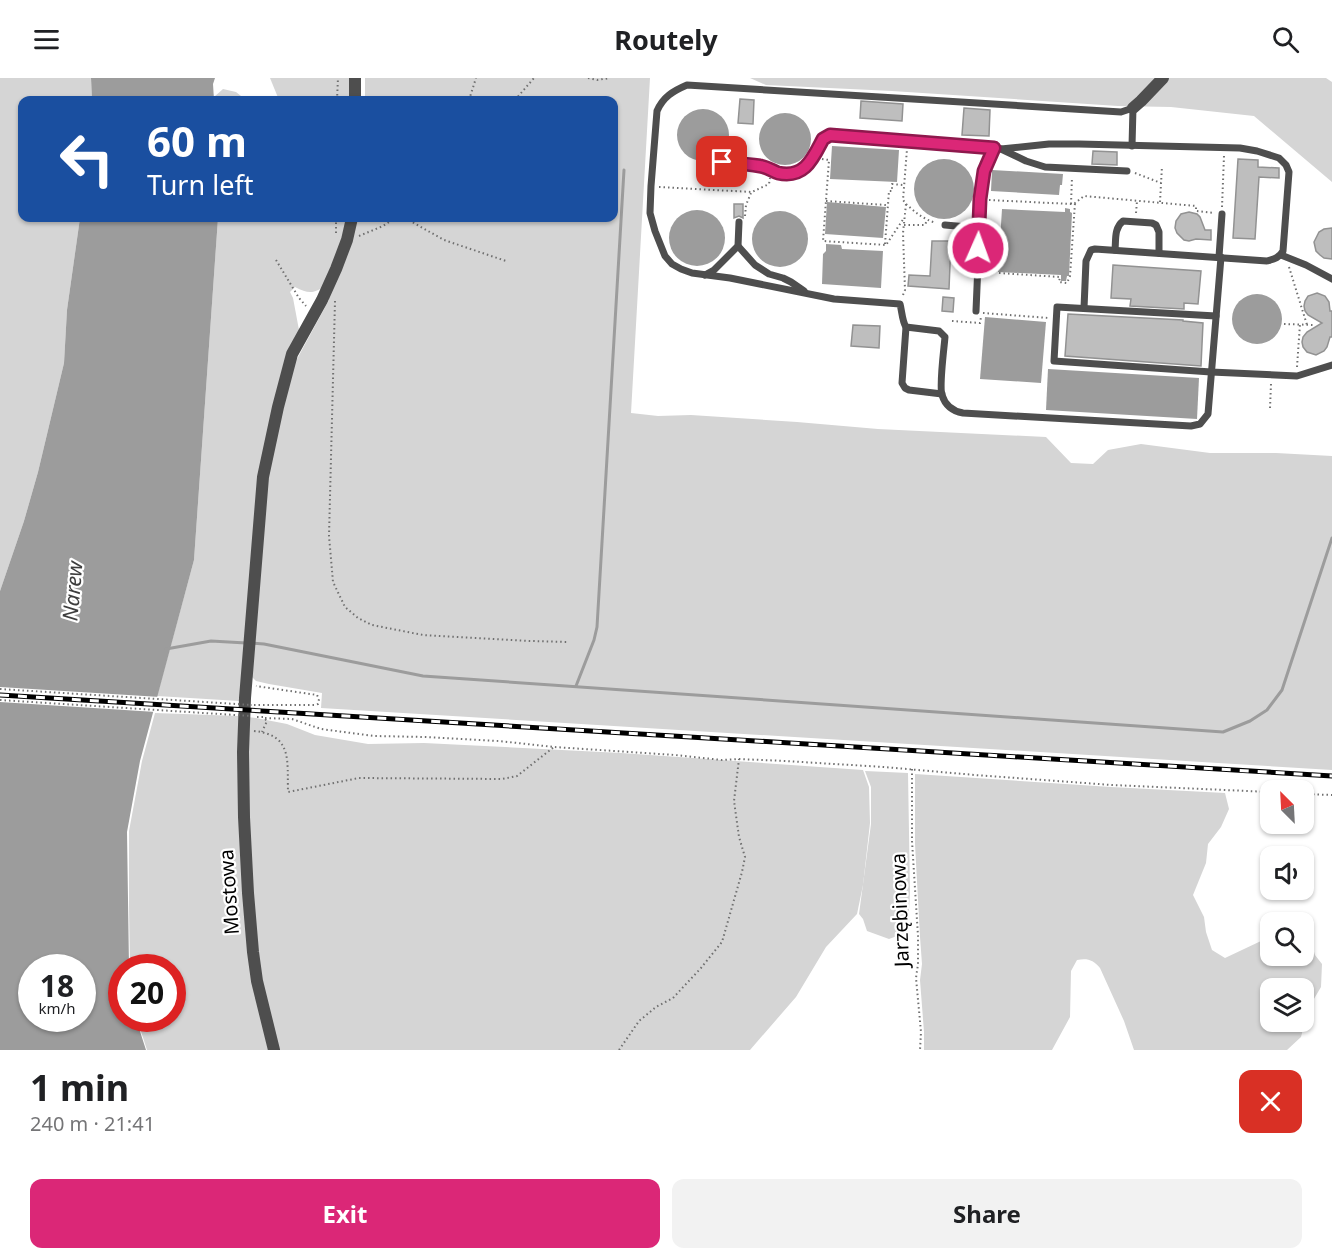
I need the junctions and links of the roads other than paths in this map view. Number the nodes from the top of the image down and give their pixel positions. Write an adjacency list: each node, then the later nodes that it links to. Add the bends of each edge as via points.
1 (355, 78): 3 (street)
2 (1162, 78): 4 (street)
3 (355, 96)
4 (1133, 108): 5 (lane); 19 (lane, via 1121,112 687,86 674,91 657,111 650,213 665,256 672,264)
5 (1132, 146): 6 (lane, via 1049,144); 17 (lane, via 1240,148 1279,158 1289,172)
6 (998, 148): 7 (lane, via 830,135 823,139 809,165 797,172 782,174 760,166); 8 (lane, via 1045,167); 13 (lane, via 984,171)
7 (722, 162)
8 (1127, 171)
9 (1222, 214): 18 (lane)
10 (350, 222): 29 (street, Mostowa, via 329,283 292,354 263,477 246,684 244,817 253,952)
11 (739, 222): 14 (lane)
12 (945, 225): 13 (lane)
13 (979, 228): 23 (lane)
14 (738, 246): 19 (lane); 21 (lane, via 755,265)
15 (1115, 250): 16 (lane); 16 (lane, via 1116,230 1123,221 1156,225); 22 (lane, via 1095,249 1088,255)
16 (1159, 253): 18 (lane)
17 (1281, 255): 18 (lane, via 1267,261); 20 (lane)
18 (1220, 257): 24 (lane)
19 (705, 275): 21 (lane)
20 (1332, 279)
21 (808, 294): 25 (lane, via 900,304)
22 (1084, 308): 24 (lane); 27 (lane, via 1057,307 1054,361)
23 (976, 311)
24 (1216, 316): 27 (lane)
25 (906, 327): 28 (lane, via 939,331 945,337); 28 (lane, via 902,383 909,390)
26 (1332, 365): 27 (lane, via 1297,376)
27 (1211, 372): 28 (lane, via 1208,414 1195,426 963,413 948,406)
28 (942, 394)
29 (274, 1050)

